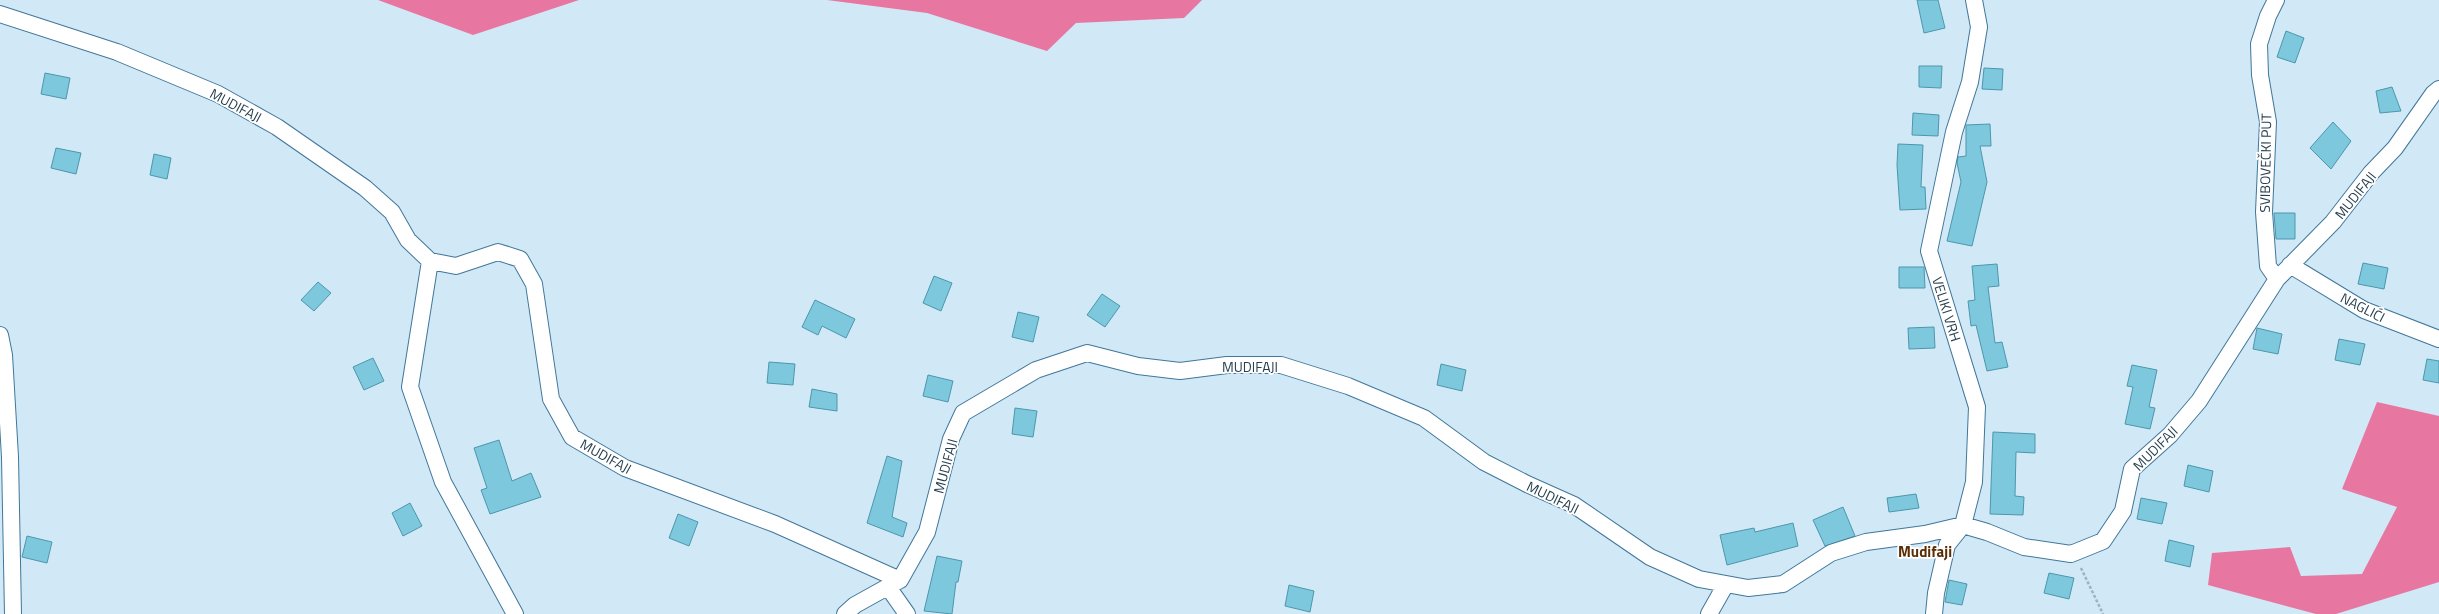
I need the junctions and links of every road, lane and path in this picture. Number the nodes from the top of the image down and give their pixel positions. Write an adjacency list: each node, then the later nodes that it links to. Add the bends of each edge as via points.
1 (1974, 0): 10 (street, VELIKI VRH, via 1979,27 1970,82 1954,132 1929,251 1976,407 1974,482)
2 (2276, 0): 7 (street, SVIBOVEČKI PUT, via 2259,44 2260,76 2268,122 2264,212 2268,266)
3 (0, 14): 5 (street, MUDIFAJI, via 124,55 218,94 277,127 365,188 392,212 408,240)
4 (2439, 89): 6 (street, MUDIFAJI, via 2395,148 2371,173 2333,222)
5 (430, 262): 12 (street, MUDIFAJI, via 456,266 498,252 520,260 534,284 551,399 572,437 625,468 775,524); 15 (street, via 410,387 444,482)
6 (2290, 266): 7 (street, MUDIFAJI); 9 (street, NAGLIĆI, via 2364,310)
7 (2277, 279): 11 (street, MUDIFAJI, via 2199,401 2170,435 2132,469 2123,511 2103,542)
8 (0, 335): 14 (street, via 4,355 10,457)
9 (2439, 339)
10 (1963, 525): 11 (street, MUDIFAJI, via 2024,546); 13 (street, MUDIFAJI, via 1925,534 1866,542 1830,553 1783,584 1748,588); 19 (street, VELIKI VRH, via 1947,545)
11 (2071, 554): 20 (path)
12 (894, 583): 13 (street, MUDIFAJI, via 927,532 951,439 963,413 1036,370 1087,353 1138,366 1180,371 1228,365 1281,365 1348,386 1424,418 1484,462 1574,505 1650,557 1699,579); 16 (street, via 855,605); 17 (street)
13 (1726, 584): 18 (street)
14 (13, 614)
15 (515, 614)
16 (845, 614)
17 (907, 614)
18 (1709, 614)
19 (1934, 614)
20 (2103, 614)

